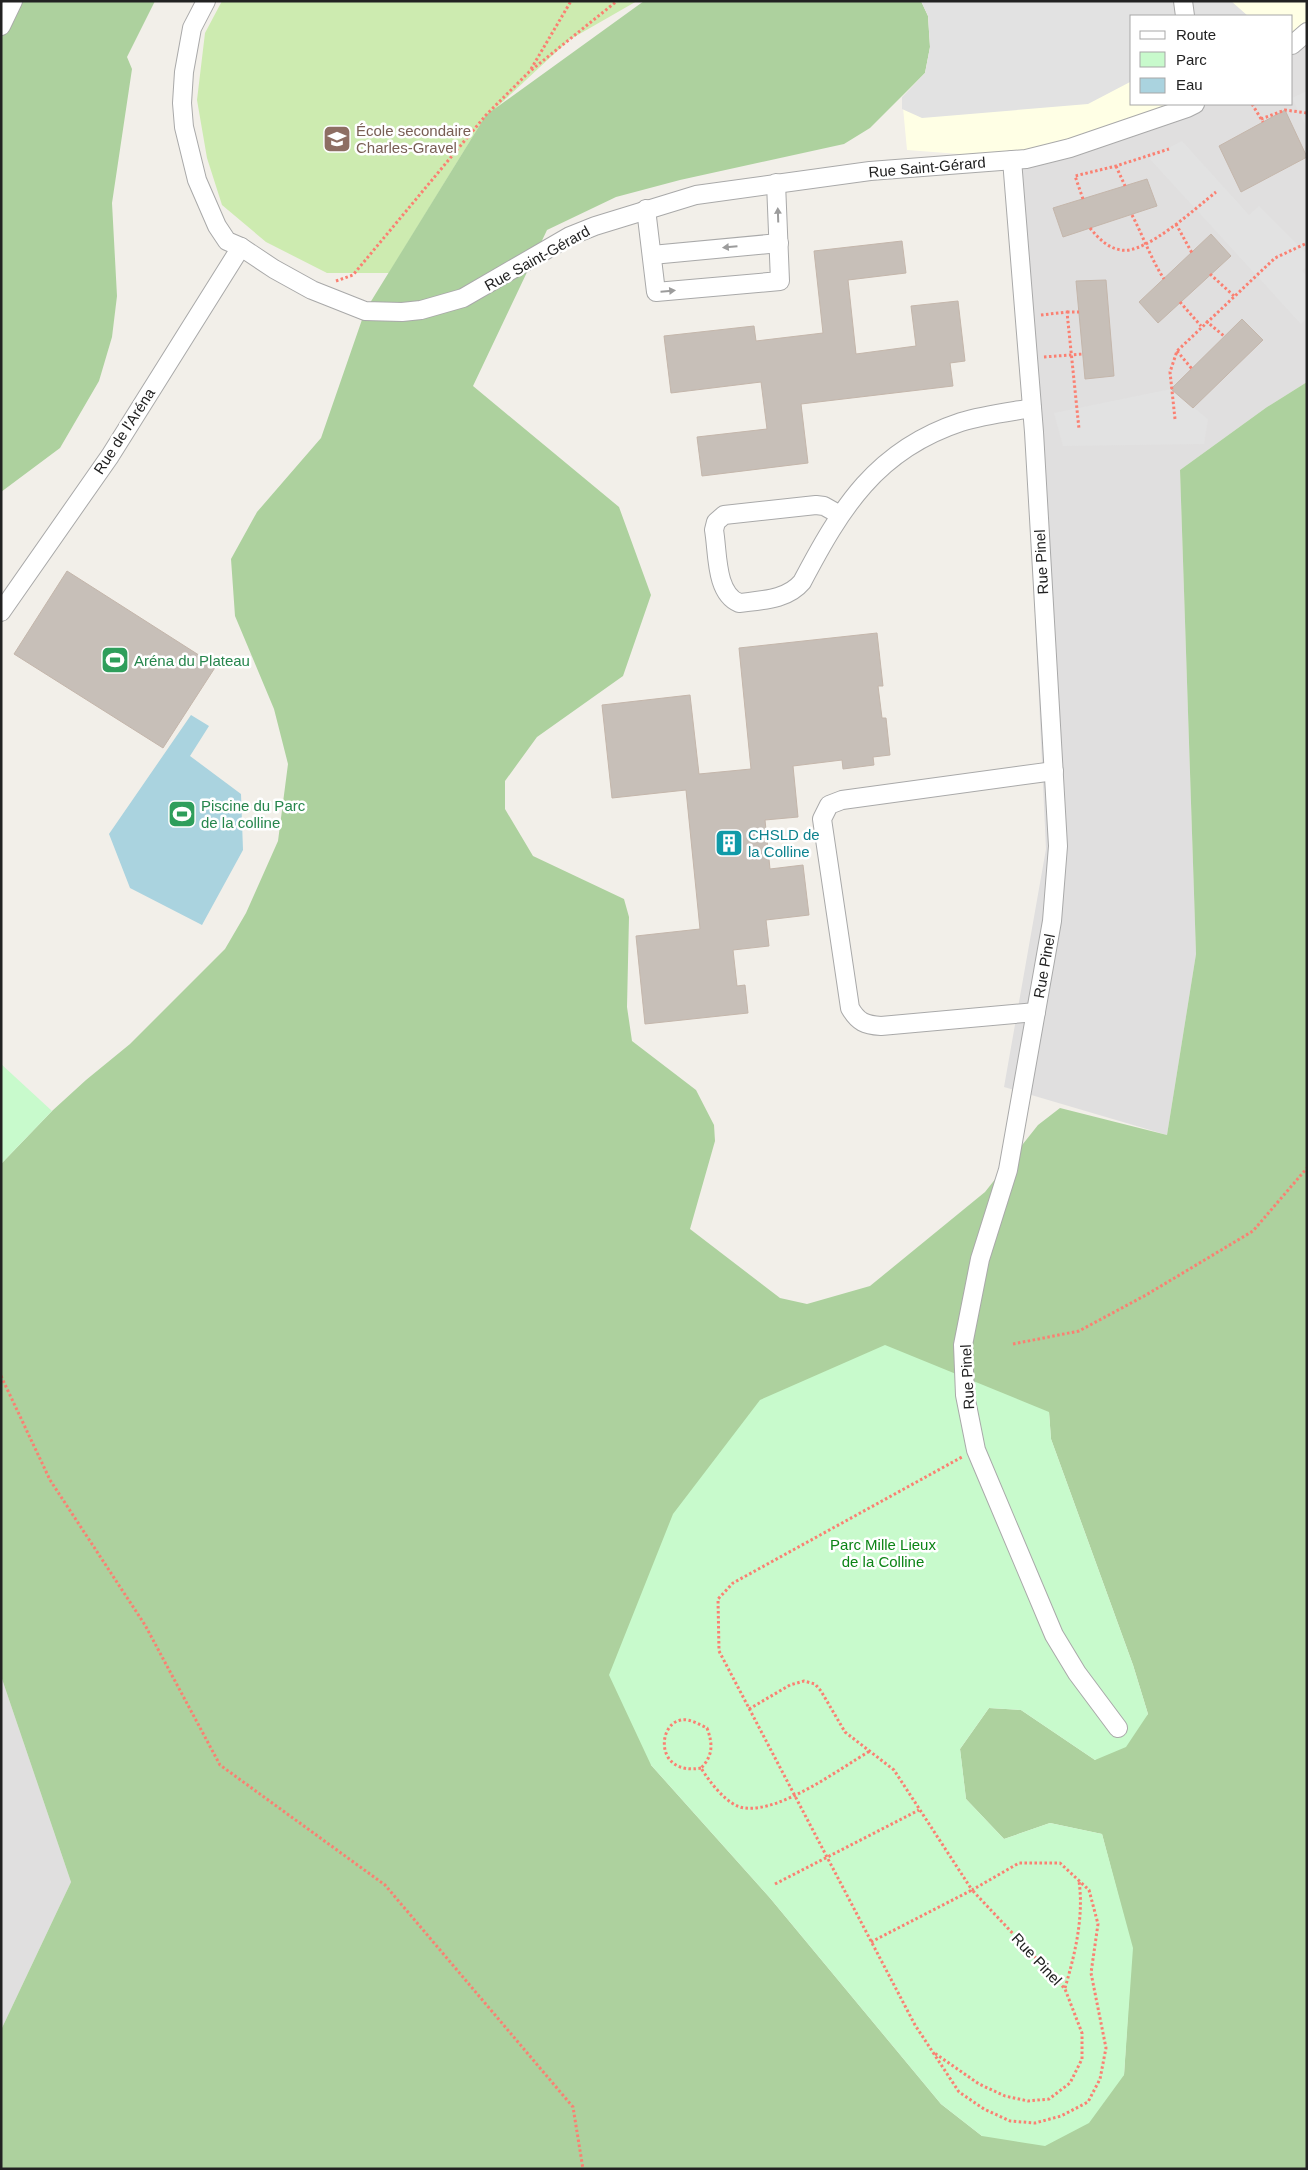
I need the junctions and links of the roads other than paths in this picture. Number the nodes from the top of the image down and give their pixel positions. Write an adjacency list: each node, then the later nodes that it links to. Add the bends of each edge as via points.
1 (12, 1): 5 (street)
2 (206, 1): 13 (street, Rue Saint-Gérard, via 190,37 182,92 184,127 197,180 216,226 227,241)
3 (1183, 1): 4 (street)
4 (1185, 15)
5 (1, 26)
6 (1307, 32): 7 (street)
7 (1293, 44)
8 (1192, 105): 9 (street, Rue Saint-Gérard, via 1070,148)
9 (1012, 160): 10 (street, Rue Saint-Gérard, via 870,171); 15 (street, Rue Pinel)
10 (776, 184): 11 (street, Rue Saint-Gérard, via 696,195); 12 (street, one-way to 10)
11 (646, 210): 13 (street, Rue Saint-Gérard, via 570,236 463,298 402,312 365,311 312,290); 14 (street)
12 (779, 242): 14 (street, one-way to 14); 14 (street, one-way to 12, via 656,292 780,281)
13 (241, 246): 17 (street, Rue de l'Aréna, via 110,456)
14 (652, 255)
15 (1032, 408): 16 (street, via 962,422 930,434 886,463 862,486); 18 (street, Rue Pinel)
16 (840, 516): 16 (street, via 796,590 784,596 739,603 728,595 722,585 714,530 716,522 724,515 816,505)
17 (1, 612)
18 (1054, 771): 19 (street, Rue Pinel, via 1058,846 1054,901); 19 (street, via 842,800 829,805 822,819 850,1008 856,1019 865,1025 881,1026)
19 (1036, 1012): 20 (street, Rue Pinel, via 1008,1170 980,1259 963,1345 965,1395 976,1450 1054,1635 1077,1673)
20 (1118, 1728)

